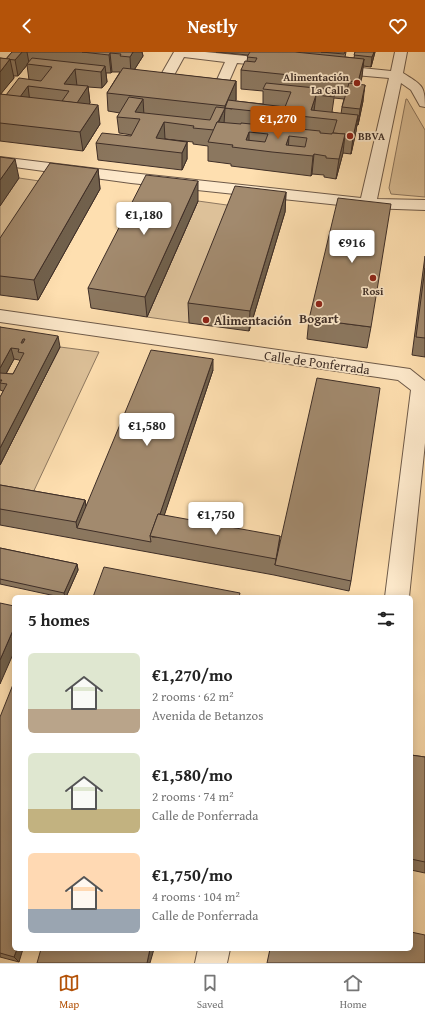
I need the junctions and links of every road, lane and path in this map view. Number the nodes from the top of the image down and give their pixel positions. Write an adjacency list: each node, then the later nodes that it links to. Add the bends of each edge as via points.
1 (402, 52): 6 (street)
2 (208, 56): 3 (street); 7 (street); 7 (street, via 180,53 165,80)
3 (233, 59): 4 (street); 7 (street, via 220,86)
4 (289, 64)
5 (320, 67): 6 (street)
6 (397, 75): 8 (street); 9 (street)
7 (193, 83)
8 (416, 88): 9 (street, via 402,87); 10 (street)
9 (393, 90): 12 (street)
10 (425, 103)
11 (0, 161): 12 (street, via 139,179)
12 (368, 203): 13 (street)
13 (424, 215)
14 (0, 316): 15 (street, Calle de Ponferrada, via 403,374 421,388)
15 (397, 595)
16 (214, 951): 17 (street)
17 (211, 963)

